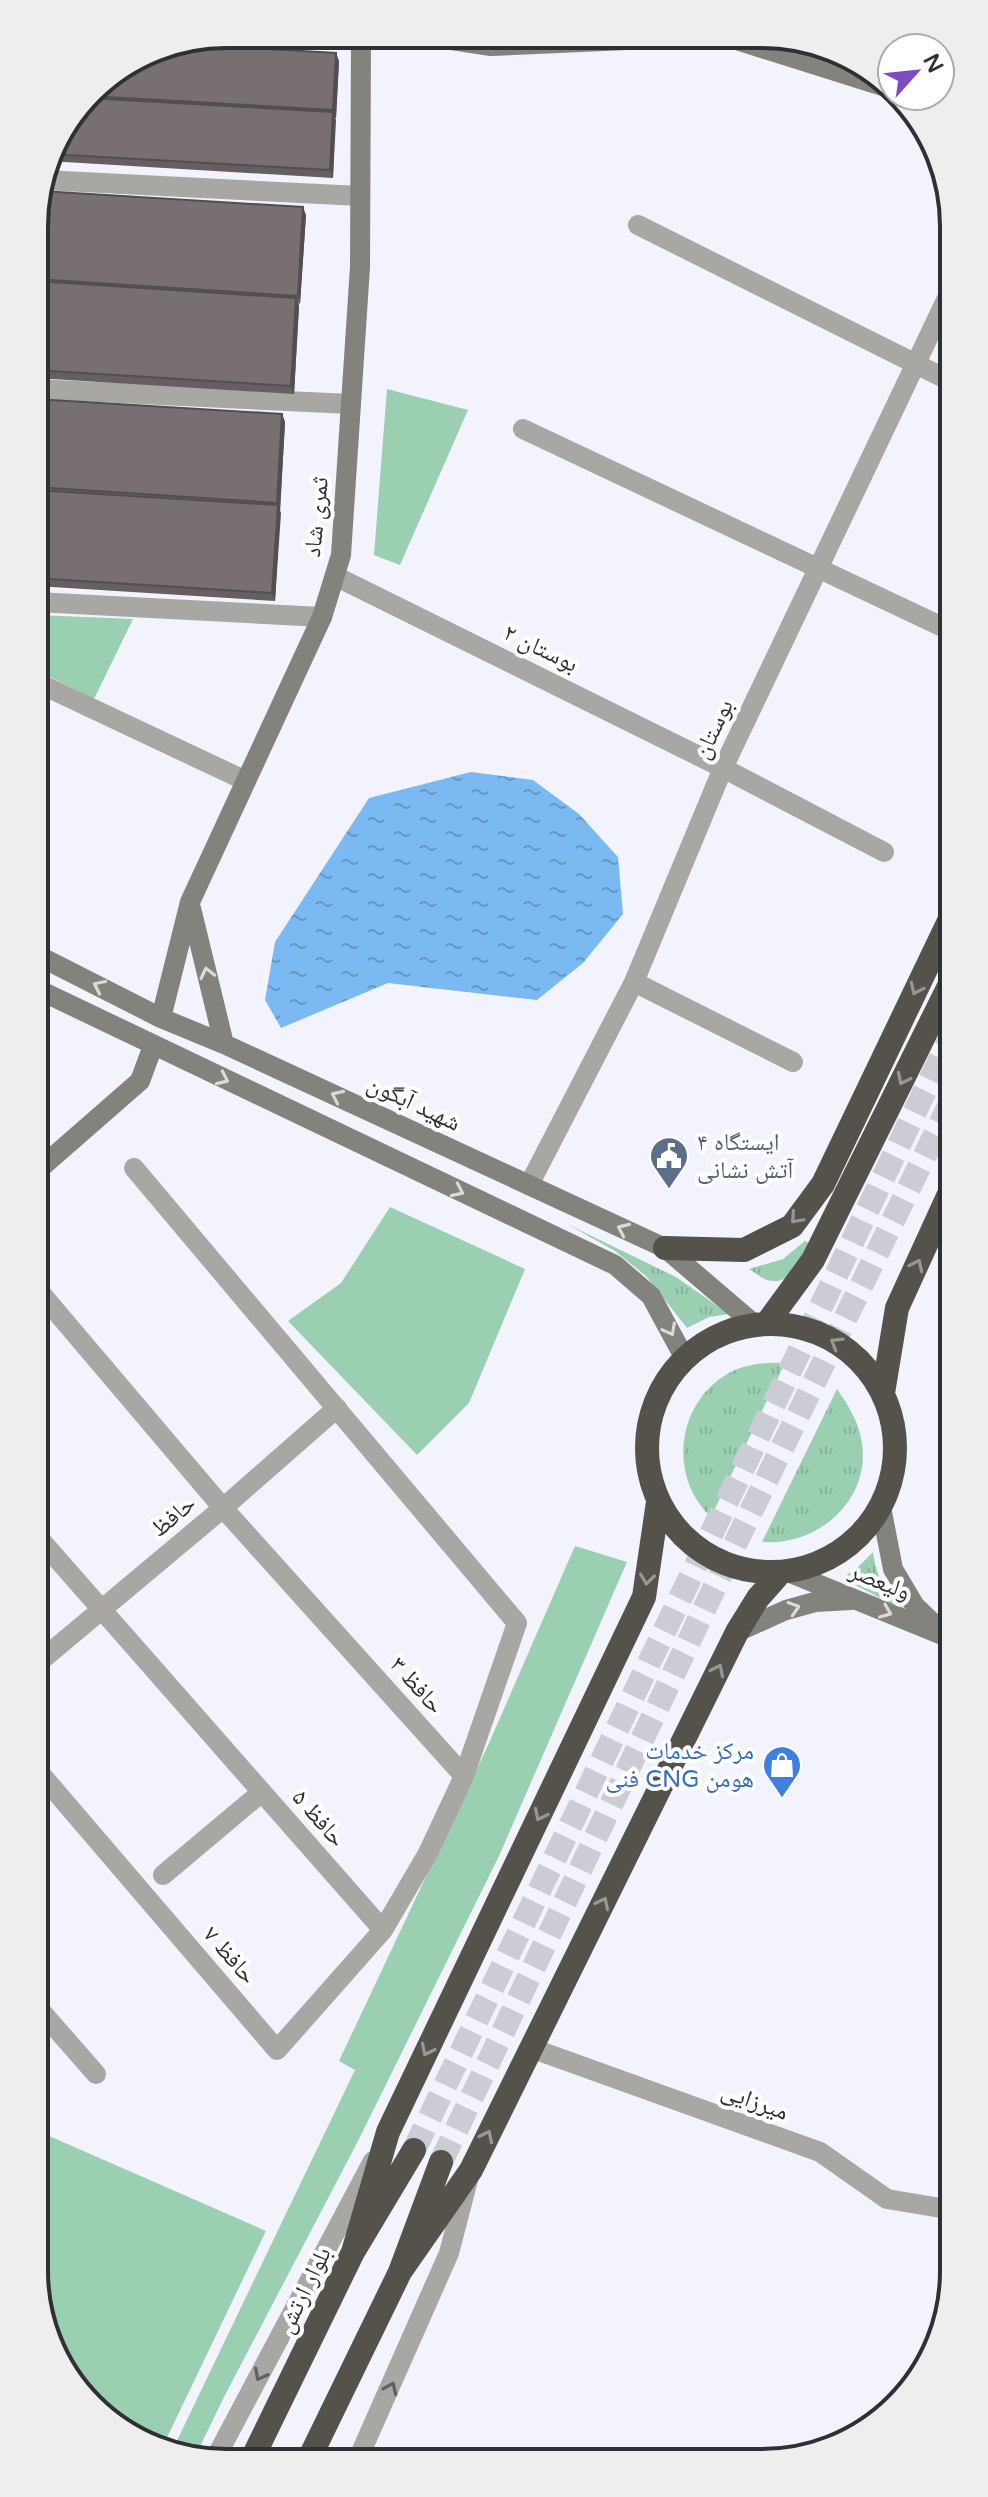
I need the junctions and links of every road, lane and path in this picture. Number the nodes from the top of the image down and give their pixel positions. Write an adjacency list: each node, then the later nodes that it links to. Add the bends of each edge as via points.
1 (361, 48): 5 (main road, ثمری شاد)
2 (762, 48): 3 (main road)
3 (864, 80)
4 (54, 181): 5 (street)
5 (360, 196): 11 (main road, ثمری شاد)
6 (638, 225): 8 (street)
7 (940, 313): 8 (street, بوستان)
8 (916, 364): 9 (street); 13 (street, بوستان)
9 (940, 376)
10 (48, 390): 11 (street)
11 (351, 404): 14 (main road, ثمری شاد, via 341,555)
12 (523, 429): 13 (street)
13 (819, 567): 17 (street); 19 (street, بوستان)
14 (335, 576): 16 (main road, ثمری شاد); 19 (street, بوستان ۲)
15 (48, 603): 16 (street)
16 (322, 617): 20 (main road, ثمری شاد)
17 (940, 626)
18 (48, 688): 20 (street)
19 (723, 768): 21 (street, بوستان ۲); 25 (street, بوستان)
20 (246, 781): 22 (main road, ثمری شاد)
21 (884, 852)
22 (190, 902): 28 (main road, ثمری شاد); 29 (main road, one-way to 22)
23 (940, 940): 38 (highway, one-way to 38, via 823,1184 792,1226 744,1250)
24 (48, 961): 28 (main road, شهید آبگون, one-way to 24)
25 (634, 982): 31 (street); 36 (street, بوستان)
26 (48, 994): 30 (main road)
27 (940, 1004): 40 (highway, one-way to 40, via 813,1260)
28 (161, 1018): 29 (main road, شهید آبگون)
29 (224, 1044): 32 (main road, شهید آبگون, one-way to 29)
30 (153, 1046): 33 (main road, one-way to 33); 34 (main road, via 140,1081)
31 (793, 1062)
32 (383, 1118): 33 (main road); 36 (main road, شهید آبگون)
33 (370, 1149): 41 (main road, one-way to 41, via 615,1265 651,1296)
34 (48, 1161)
35 (134, 1168): 43 (street)
36 (529, 1185): 38 (main road, شهید آبگون, one-way to 36)
37 (940, 1214): 42 (highway, one-way to 37, via 897,1308)
38 (665, 1248): 40 (main road, شهید آبگون)
39 (48, 1302): 46 (street, حافظ ۳)
40 (760, 1323): 41 (highway, via 716,1335); 42 (highway, one-way to 40, via 851,1352 829,1337 805,1327)
41 (684, 1357): 44 (highway, via 660,1388 648,1425 647,1465)
42 (883, 1393): 45 (highway, via 894,1431 894,1470)
43 (337, 1408): 46 (street, حافظ); 55 (street, via 517,1623)
44 (658, 1502): 48 (highway, via 690,1543 712,1558 736,1568); 63 (highway, one-way to 63, via 644,1597)
45 (881, 1507): 48 (highway, via 857,1538 825,1560); 51 (main road, via 893,1569 915,1606)
46 (223, 1508): 50 (street, حافظ); 55 (street, حافظ ۳)
47 (48, 1549): 50 (street, حافظ ۵)
48 (784, 1572): 49 (main road, ولیعصر); 52 (highway, via 758,1598)
49 (856, 1600): 52 (main road, one-way to 49, via 815,1602); 53 (main road, ولیعصر, one-way to 53)
50 (101, 1610): 54 (street, حافظ); 57 (street, حافظ ۵)
51 (940, 1629)
52 (737, 1632): 61 (highway, one-way to 52)
53 (940, 1634)
54 (48, 1654)
55 (464, 1776): 59 (street)
56 (48, 1783): 59 (street, حافظ ۷, via 277,2050)
57 (262, 1792): 58 (street); 59 (street, حافظ ۵)
58 (163, 1875)
59 (383, 1930)
60 (48, 2019): 62 (street)
61 (531, 2048): 66 (highway, one-way to 61); 67 (street, میرزایی, via 820,2152 887,2199)
62 (96, 2074)
63 (388, 2132): 68 (highway); 70 (street, one-way to 70)
64 (414, 2150): 68 (highway, بلوار ارتش)
65 (441, 2162): 69 (highway)
66 (471, 2170): 69 (highway); 73 (street, one-way to 66, via 449,2253)
67 (940, 2208)
68 (353, 2252): 71 (highway, بلوار ارتش)
69 (400, 2272): 72 (highway)
70 (221, 2449)
71 (257, 2449)
72 (314, 2449)
73 (362, 2449)

